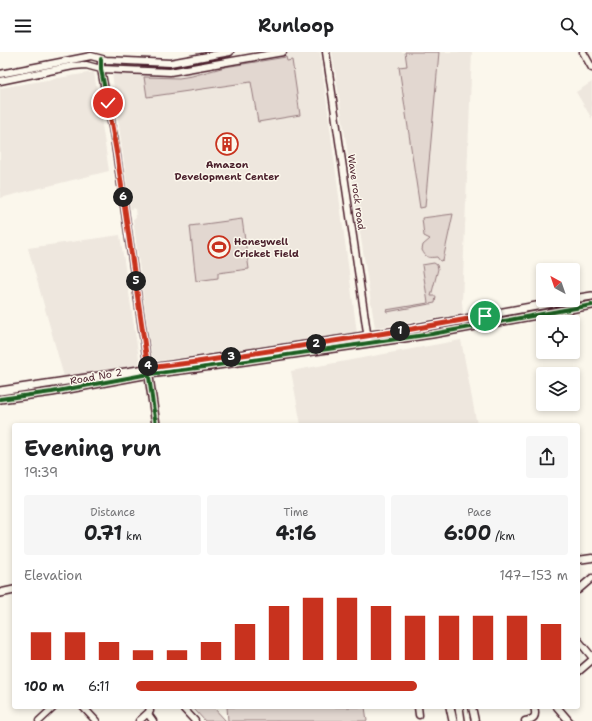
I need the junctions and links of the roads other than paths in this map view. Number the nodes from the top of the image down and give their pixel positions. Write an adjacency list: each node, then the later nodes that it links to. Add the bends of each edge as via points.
1 (230, 52): 6 (street)
2 (283, 52): 9 (street)
3 (326, 52): 16 (street, Wave rock road)
4 (583, 52): 7 (street)
5 (101, 59): 6 (street); 8 (street); 10 (street, via 91,56)
6 (170, 64): 9 (street)
7 (592, 68)
8 (101, 69): 9 (street); 11 (street, via 86,64); 17 (street, via 115,143)
9 (170, 72)
10 (0, 74)
11 (0, 80)
12 (592, 296): 13 (street)
13 (580, 298)
14 (592, 305): 16 (street, Road No 2, via 432,334)
15 (536, 306): 16 (street, Road No 2)
16 (368, 339): 17 (street, Road No 2, via 197,368)
17 (149, 371): 18 (street, Road No 2); 19 (street, Road No 2, via 52,392); 20 (street)
18 (0, 391)
19 (0, 399)
20 (156, 423)
21 (591, 559): 22 (street)
22 (580, 560)
23 (592, 578): 24 (street)
24 (580, 588)
25 (12, 590): 26 (street)
26 (0, 593)
27 (580, 642): 28 (street)
28 (592, 657)
29 (592, 660): 30 (street)
30 (580, 670)
31 (52, 709): 42 (street)
32 (85, 709): 43 (street)
33 (186, 709): 46 (street)
34 (418, 709): 41 (street)
35 (450, 709): 47 (street)
36 (459, 709): 48 (street)
37 (472, 709): 49 (street)
38 (535, 709): 50 (street, via 535,716)
39 (560, 709): 51 (street)
40 (150, 710): 44 (street); 45 (street)
41 (419, 715)
42 (39, 721)
43 (96, 721)
44 (139, 721)
45 (153, 721)
46 (195, 721)
47 (452, 721)
48 (461, 721)
49 (475, 721)
50 (525, 721)
51 (569, 721)

